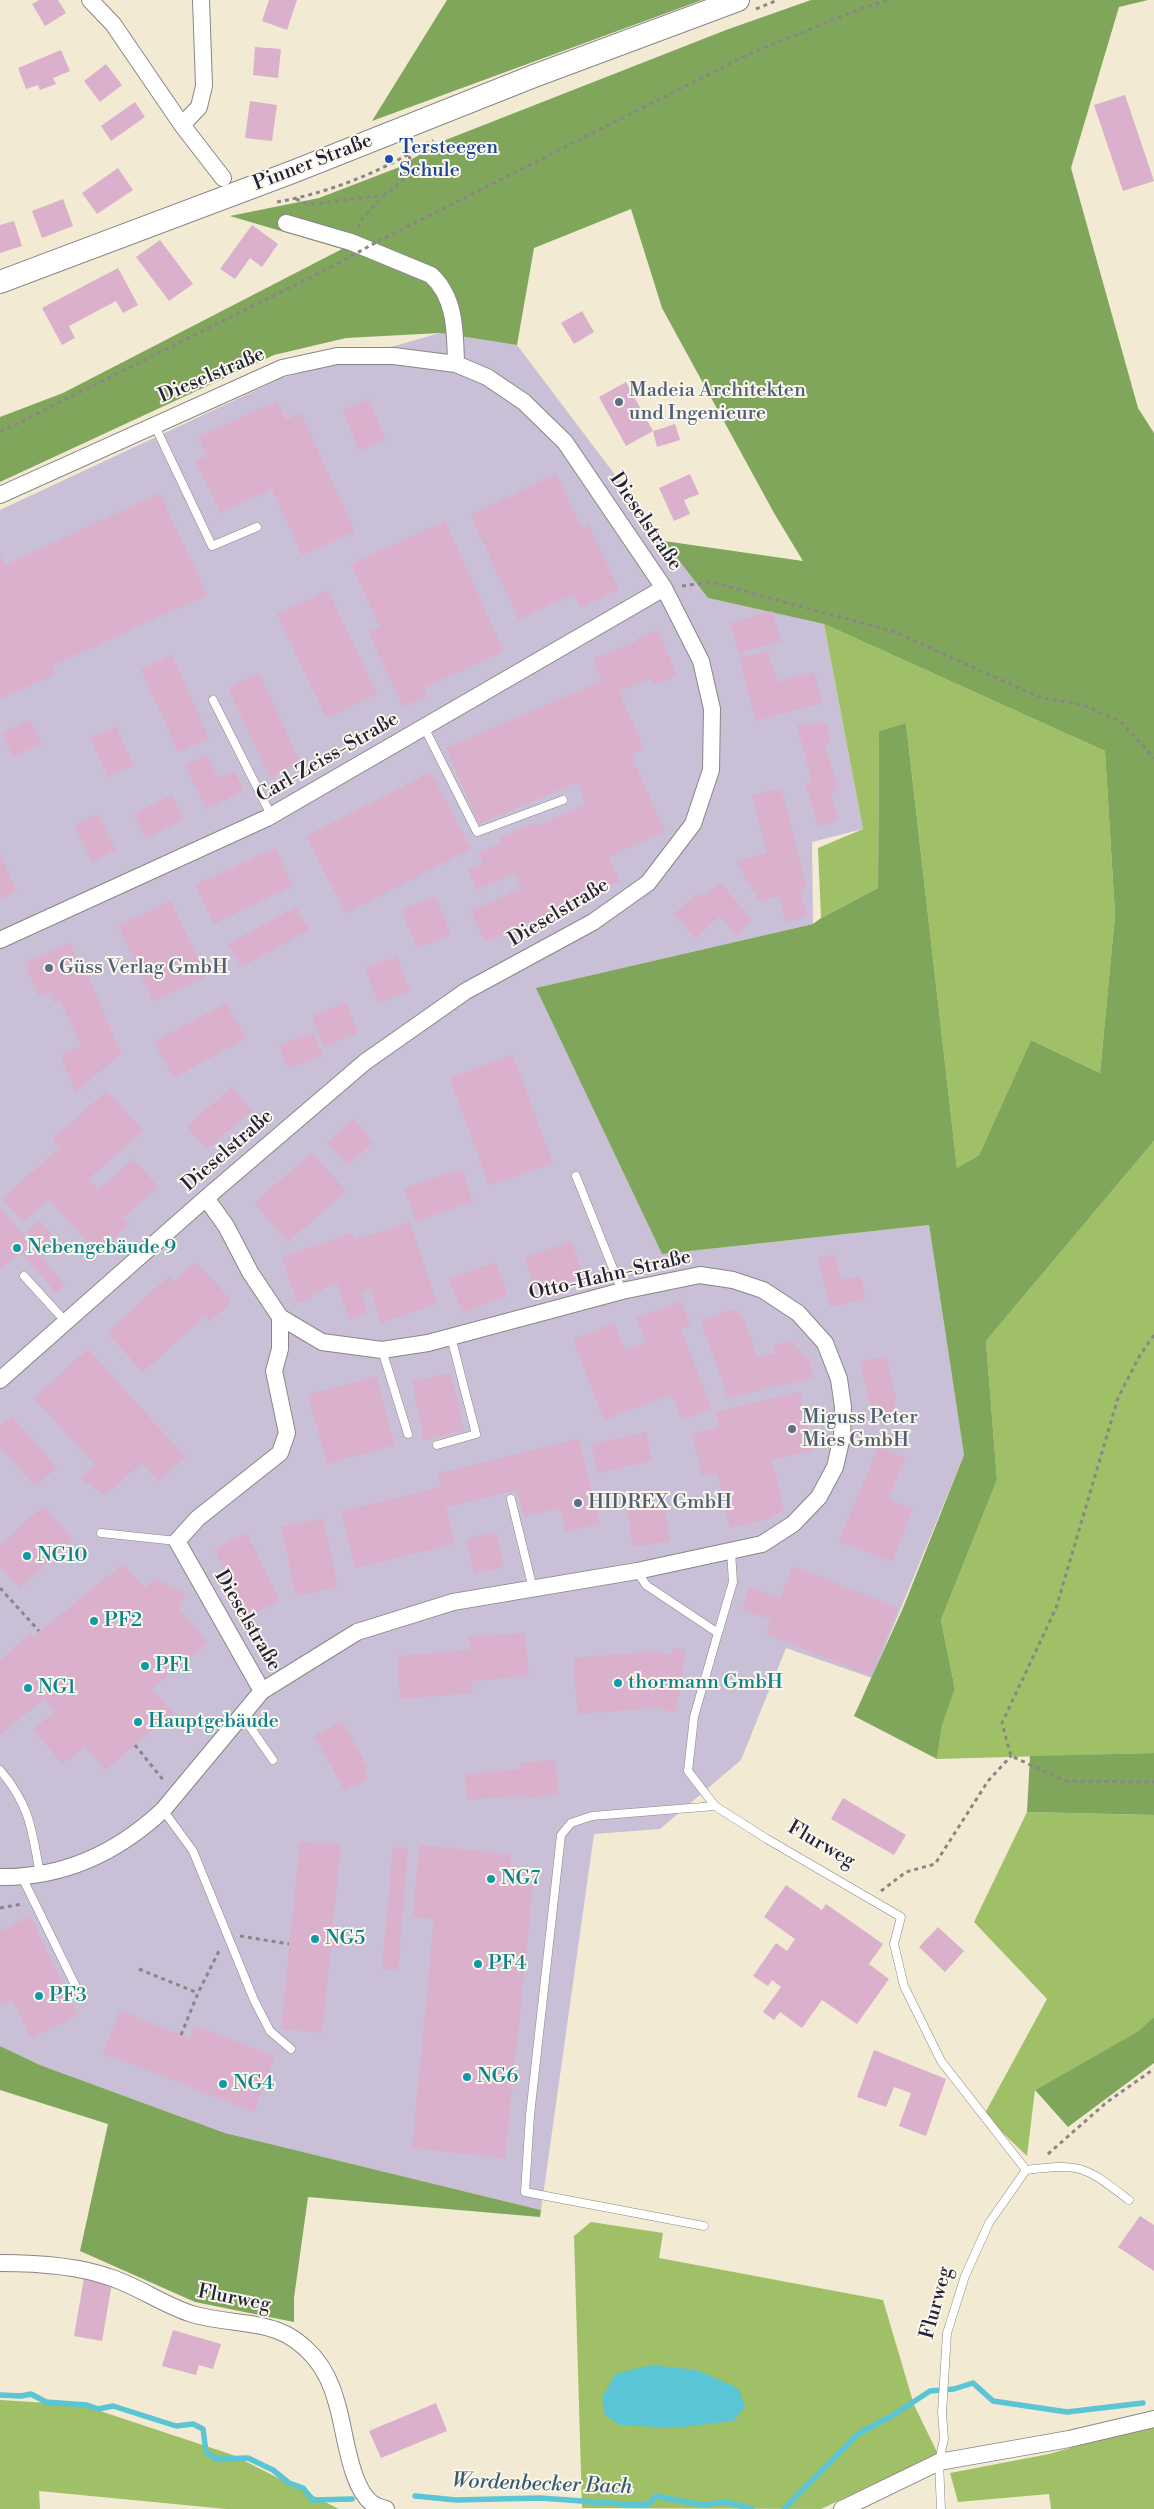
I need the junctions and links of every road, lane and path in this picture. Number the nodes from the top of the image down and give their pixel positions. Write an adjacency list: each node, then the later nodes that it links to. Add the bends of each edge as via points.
1 (90, 0): 5 (street, via 113,24)
2 (201, 0): 5 (street, via 204,86 199,107)
3 (738, 0): 14 (street, Pinner Straße)
4 (888, 0): 17 (path, bridge, via 749,54)
5 (182, 124): 8 (street)
6 (409, 154): 9 (path, via 408,174)
7 (396, 162): 10 (path, via 319,193)
8 (223, 178)
9 (384, 195): 10 (path, via 308,204); 13 (path, via 362,219)
10 (295, 198): 11 (path)
11 (269, 203)
12 (286, 223): 13 (street)
13 (350, 242): 15 (street, via 431,276 442,285 454,321)
14 (0, 282)
15 (456, 364): 16 (street, Dieselstraße, via 394,356 336,356 282,368); 20 (street, Dieselstraße, via 487,377 524,402 565,442)
16 (154, 424): 18 (street, Dieselstraße); 19 (lane, via 212,546)
17 (0, 432)
18 (0, 495)
19 (258, 527)
20 (664, 588): 22 (street, Carl-Zeiss-Straße); 23 (path, via 711,582 896,632 1039,697 1084,705 1122,722); 28 (street, Dieselstraße, via 701,661 712,709 711,770 693,824 648,883 593,922 466,991 365,1062)
21 (213, 700): 25 (lane)
22 (424, 728): 24 (lane, via 476,832); 25 (street, Carl-Zeiss-Straße)
23 (1154, 758)
24 (563, 800)
25 (271, 815): 26 (street, Carl-Zeiss-Straße)
26 (0, 940)
27 (576, 1176): 30 (lane)
28 (206, 1198): 31 (street, Otto-Hahn-Straße); 32 (street, Dieselstraße)
29 (24, 1276): 32 (lane)
30 (622, 1291): 34 (street, Otto-Hahn-Straße); 42 (street, Otto-Hahn-Straße, via 700,1275 733,1280 763,1290 798,1313 826,1343 839,1379 843,1407 842,1437 835,1467 819,1497 793,1524 762,1544)
31 (280, 1317): 35 (street, Otto-Hahn-Straße, via 322,1342); 41 (street, via 280,1349 274,1372 287,1433 280,1453 198,1518)
32 (66, 1322): 36 (street, Dieselstraße)
33 (1154, 1335): 51 (path, via 1140,1354 1118,1398 1056,1608 1002,1723)
34 (451, 1337): 35 (street, Otto-Hahn-Straße); 38 (lane, via 476,1434)
35 (382, 1350): 37 (lane)
36 (0, 1380)
37 (408, 1434)
38 (437, 1445)
39 (512, 1500): 45 (lane)
40 (101, 1533): 41 (lane)
41 (177, 1541): 48 (street, Dieselstraße)
42 (731, 1552): 43 (street, Otto-Hahn-Straße); 47 (lane, Flurweg, via 732,1582)
43 (637, 1571): 45 (street, Otto-Hahn-Straße); 47 (lane, via 646,1585)
44 (0, 1588): 46 (path)
45 (532, 1589): 48 (street, Otto-Hahn-Straße, via 453,1602 357,1632)
46 (40, 1631)
47 (718, 1633): 56 (lane, Flurweg, via 694,1717 688,1771)
48 (262, 1691): 49 (street, Dieselstraße)
49 (241, 1714): 52 (lane); 55 (street, Dieselstraße)
50 (135, 1746): 55 (path)
51 (1011, 1756): 54 (path, via 1066,1781); 61 (path, via 988,1781 935,1864 906,1872)
52 (273, 1760)
53 (0, 1770): 58 (lane, via 17,1790 30,1820)
54 (1154, 1782)
55 (176, 1794): 57 (street, Dieselstraße)
56 (715, 1806): 61 (lane, Flurweg); 74 (lane, via 592,1816 571,1824 561,1835 530,2115 525,2192)
57 (163, 1810): 58 (street, Dieselstraße, via 149,1824 115,1847 76,1866); 64 (lane, via 193,1851)
58 (40, 1875): 60 (street, Dieselstraße)
59 (0, 1877): 60 (street, Dieselstraße)
60 (22, 1877): 62 (lane)
61 (870, 1899): 72 (lane, Flurweg, via 902,1917 894,1944 904,1986 941,2061)
62 (34, 1902): 63 (path); 67 (lane)
63 (0, 1908)
64 (228, 1934): 65 (path); 68 (path); 70 (lane, via 270,2032)
65 (289, 1944)
66 (138, 1969): 68 (path)
67 (79, 1993)
68 (198, 1993): 69 (path)
69 (181, 2035)
70 (292, 2049)
71 (1154, 2069): 72 (path, via 1107,2102)
72 (1026, 2170): 73 (lane, via 1062,2166 1083,2168); 77 (lane, Flurweg, via 989,2223 965,2276 947,2334 944,2439)
73 (1129, 2200)
74 (704, 2226)
75 (0, 2263): 78 (street, Flurweg, via 86,2270 110,2277 193,2314 284,2331 316,2358 330,2382 360,2487 374,2505)
76 (1154, 2419): 77 (street, via 1069,2439)
77 (939, 2462): 79 (street); 80 (lane, Flurweg)
78 (386, 2509)
79 (842, 2509)
80 (941, 2509)

